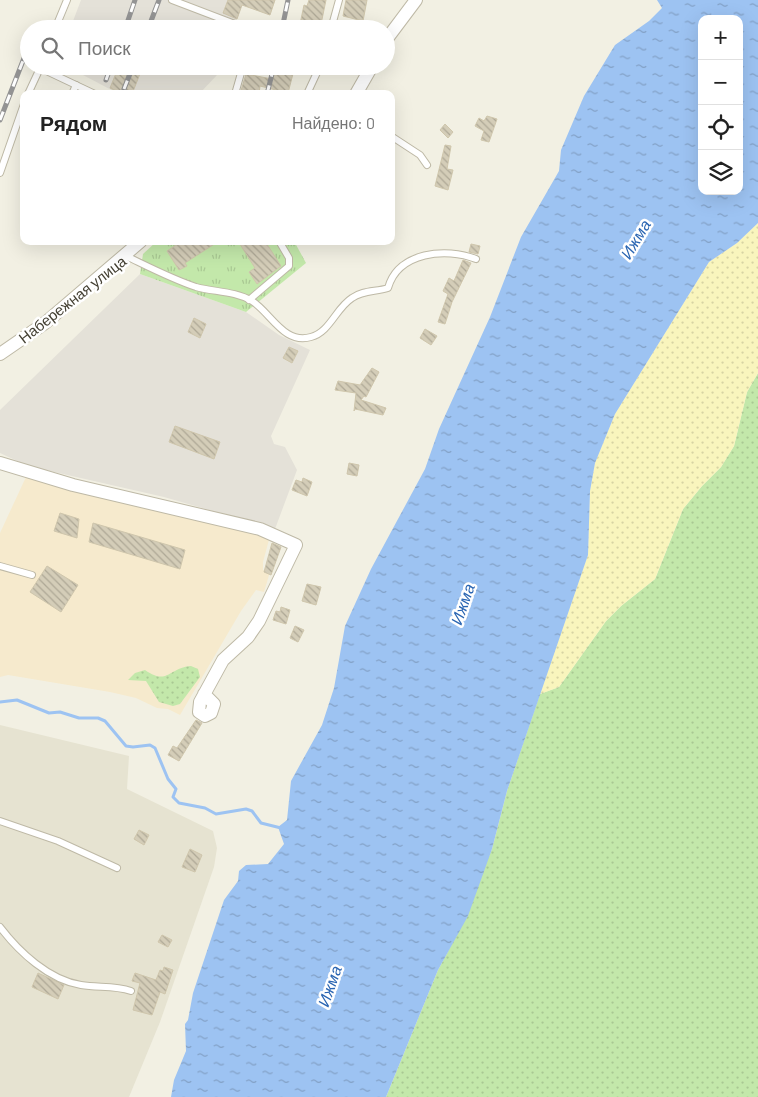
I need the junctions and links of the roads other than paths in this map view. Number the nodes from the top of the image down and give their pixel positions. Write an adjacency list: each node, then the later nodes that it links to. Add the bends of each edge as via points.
1 (67, 0): 5 (lane)
2 (172, 0): 6 (lane)
3 (339, 0): 7 (lane)
4 (416, 0): 8 (street)
5 (59, 20)
6 (224, 20)
7 (334, 20)
8 (395, 28)
9 (36, 75): 15 (lane)
10 (55, 75): 14 (lane)
11 (240, 75): 18 (lane)
12 (316, 75): 19 (lane)
13 (367, 75): 20 (street)
14 (76, 86): 16 (lane); 17 (lane)
15 (30, 90)
16 (74, 90)
17 (86, 90)
18 (236, 90)
19 (309, 90)
20 (358, 90)
21 (20, 116): 24 (lane)
22 (395, 139): 23 (lane, via 420,155)
23 (427, 165)
24 (0, 173)
25 (137, 245): 27 (street, Набережная улица)
26 (281, 245): 29 (lane, via 289,258 289,266)
27 (126, 256): 29 (lane, via 196,287); 30 (street, Набережная улица, via 45,324)
28 (476, 259): 29 (lane, via 456,253 411,260 396,273 388,288 354,296 324,330 307,338 283,331)
29 (249, 300)
30 (0, 354)
31 (0, 463): 34 (street, via 73,485 260,530 296,545 259,622 223,660)
32 (0, 566): 33 (lane)
33 (32, 575)
34 (204, 694)
35 (0, 821): 36 (lane, via 58,841)
36 (117, 868)
37 (0, 927): 38 (lane, via 18,949 56,975 82,985)
38 (131, 991)

